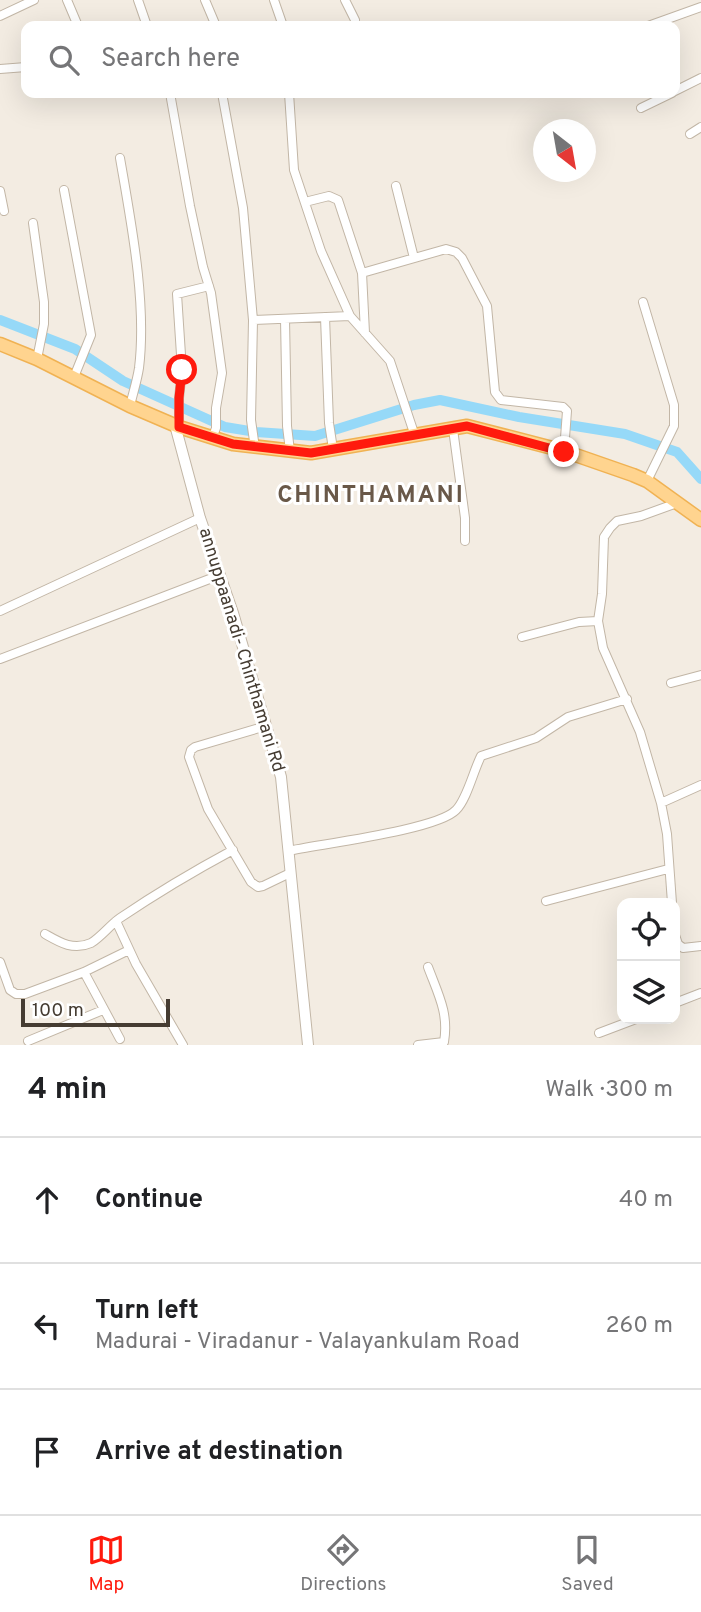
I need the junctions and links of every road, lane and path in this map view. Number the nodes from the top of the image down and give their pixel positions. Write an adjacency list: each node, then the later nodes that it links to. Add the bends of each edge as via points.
1 (34, 0): 8 (street)
2 (66, 0): 10 (street)
3 (138, 0): 11 (street)
4 (205, 0): 12 (street)
5 (274, 0): 13 (street)
6 (345, 0): 9 (street)
7 (701, 7): 14 (street)
8 (0, 16)
9 (355, 20)
10 (76, 21)
11 (145, 21)
12 (213, 21)
13 (281, 21)
14 (662, 21)
15 (21, 67): 16 (street)
16 (0, 69)
17 (701, 78): 18 (street)
18 (680, 88)
19 (171, 98): 35 (street)
20 (223, 98): 40 (street, via 243,208)
21 (289, 98): 30 (street, via 294,170)
22 (661, 98): 23 (street)
23 (641, 108)
24 (701, 127): 25 (street)
25 (690, 134)
26 (120, 158): 45 (street, via 140,321 139,368)
27 (397, 186): 33 (street)
28 (64, 190): 44 (street, via 91,335)
29 (0, 191): 31 (street)
30 (305, 202): 34 (street, via 329,196 338,200); 37 (street)
31 (4, 211)
32 (33, 223): 43 (street, via 44,302)
33 (414, 258): 34 (street); 53 (street, via 446,249 462,258 487,306 497,396 564,407)
34 (362, 273): 41 (street)
35 (209, 286): 46 (street, via 177,294 182,370); 48 (street, via 222,373)
36 (643, 302): 54 (street, via 674,405 674,426)
37 (350, 316): 38 (street); 41 (street)
38 (325, 317): 39 (street); 51 (street)
39 (285, 319): 40 (street); 52 (street)
40 (253, 320): 50 (street)
41 (365, 333): 49 (street, via 390,361)
42 (0, 344): 43 (main road)
43 (37, 359): 44 (main road)
44 (74, 377): 45 (main road)
45 (131, 401): 46 (main road)
46 (178, 422): 48 (main road); 56 (street, annuppaanadi- Chinthamani Rd)
47 (453, 429): 49 (main road); 53 (main road, via 467,426); 58 (street)
48 (214, 433): 50 (main road)
49 (415, 436): 51 (main road)
50 (254, 443): 52 (main road)
51 (332, 443): 52 (main road, via 311,453)
52 (289, 445)
53 (564, 452): 54 (main road)
54 (650, 475): 55 (main road)
55 (677, 503): 57 (main road); 61 (street, via 618,521 610,528 604,537)
56 (200, 519): 59 (street, annuppaanadi- Chinthamani Rd); 60 (street)
57 (701, 520)
58 (465, 541)
59 (220, 575): 63 (street); 67 (street, annuppaanadi- Chinthamani Rd)
60 (0, 611)
61 (598, 621): 62 (street); 66 (street, via 603,648)
62 (522, 637)
63 (0, 659)
64 (701, 675): 65 (street)
65 (671, 683)
66 (627, 699): 69 (street); 71 (street, via 568,717 536,738 481,757 460,804 449,815 425,825)
67 (266, 726): 70 (street, via 191,750 189,757 208,809); 71 (street, annuppaanadi- Chinthamani Rd, via 281,777)
68 (701, 785): 69 (street)
69 (661, 803): 72 (street)
70 (233, 850): 73 (street, via 258,887); 76 (street)
71 (288, 851): 73 (street, annuppaanadi- Chinthamani Rd)
72 (668, 869): 74 (street); 75 (street)
73 (290, 873): 92 (street, annuppaanadi- Chinthamani Rd)
74 (671, 898)
75 (546, 901)
76 (116, 920): 77 (street, via 91,943 76,946 65,946); 80 (street)
77 (45, 934)
78 (680, 946): 79 (street)
79 (701, 946)
80 (129, 950): 83 (street); 91 (street)
81 (0, 962): 83 (street, via 10,990 16,994)
82 (428, 967): 93 (street, via 447,1025 443,1042)
83 (84, 972): 86 (street)
84 (701, 993): 85 (street)
85 (680, 1001)
86 (103, 1010): 89 (street); 90 (street)
87 (623, 1024): 88 (street)
88 (599, 1033)
89 (120, 1039)
90 (28, 1041)
91 (183, 1045)
92 (308, 1045)
93 (418, 1045)

